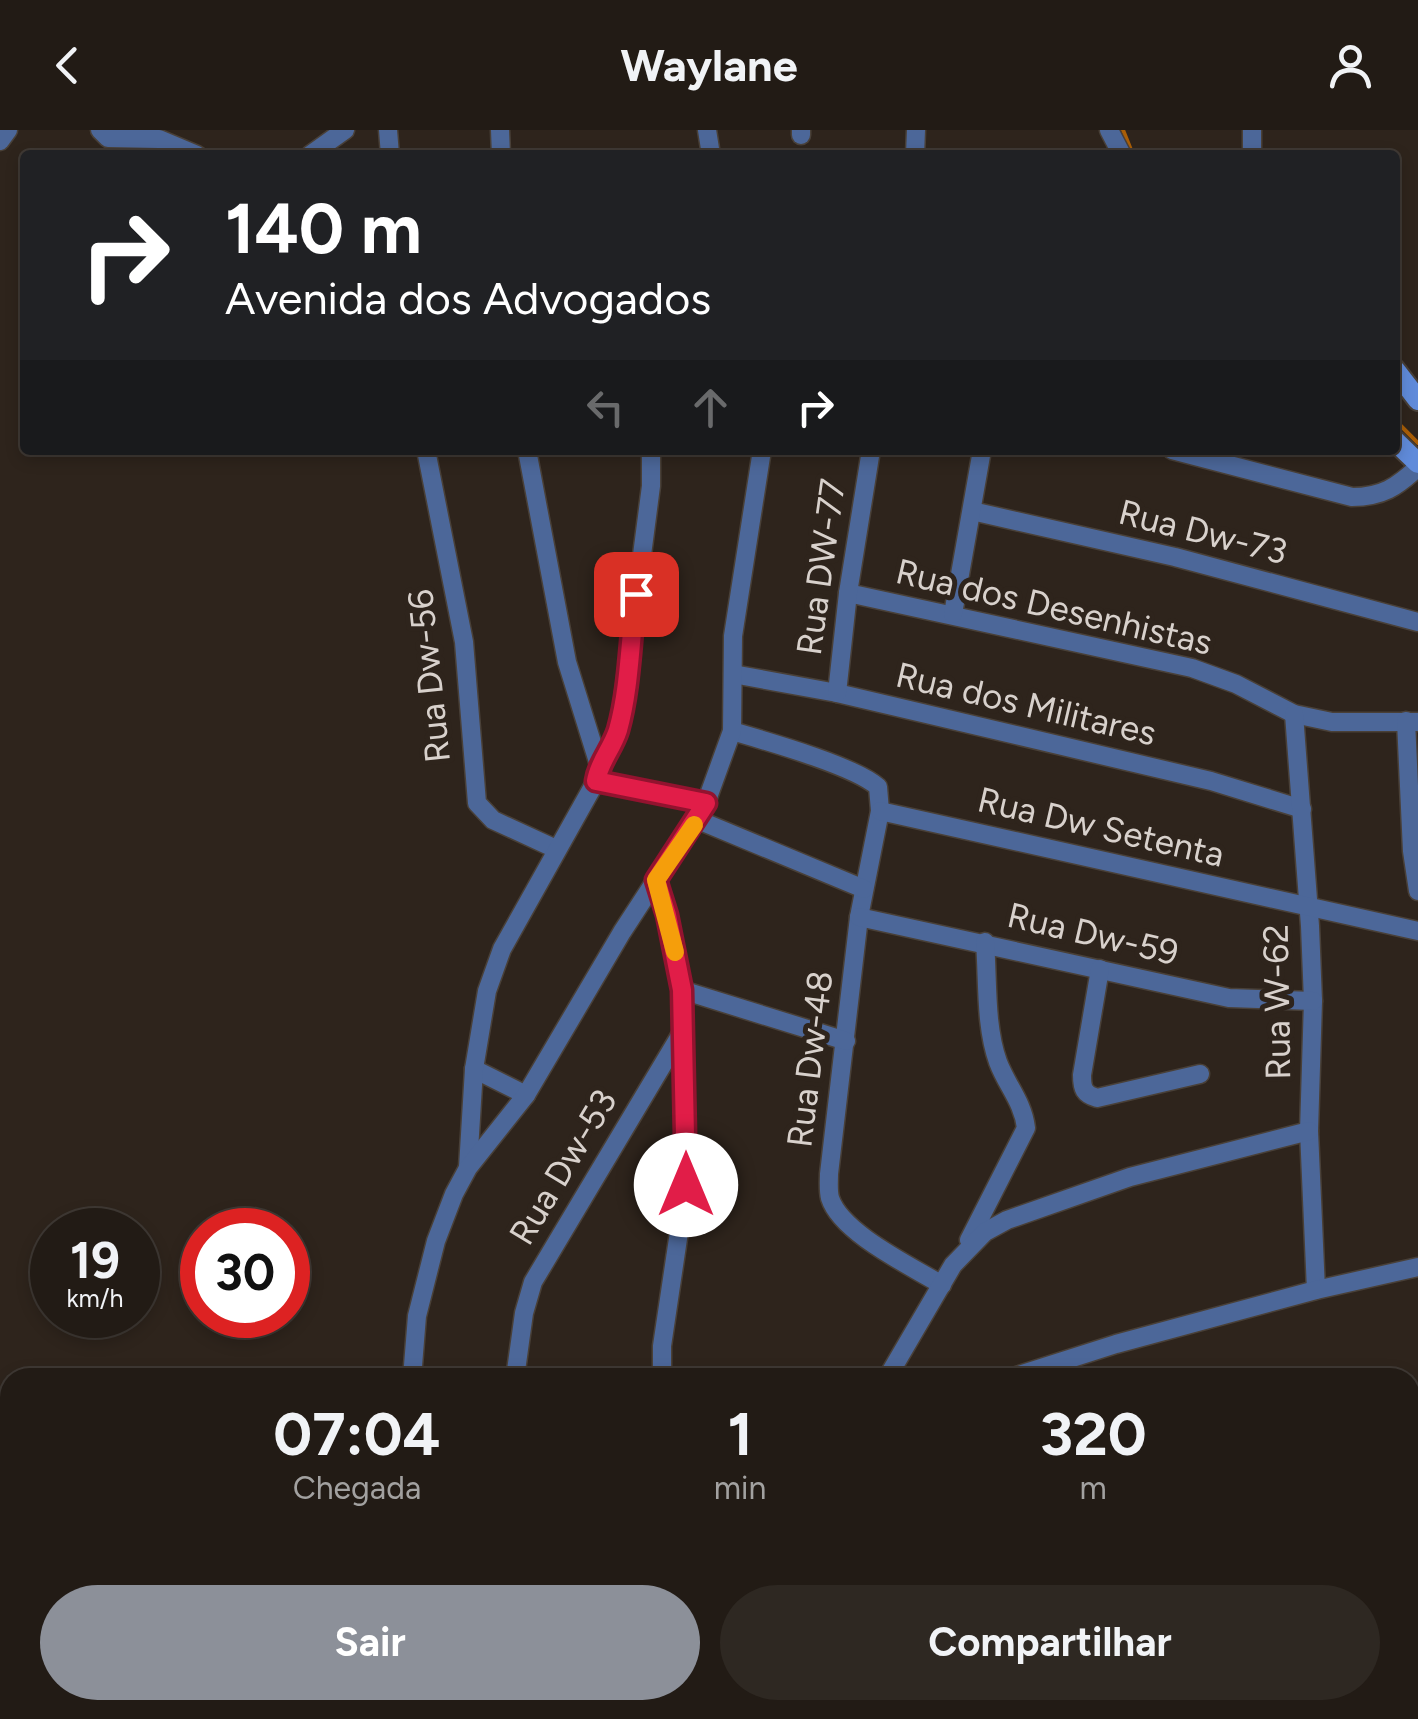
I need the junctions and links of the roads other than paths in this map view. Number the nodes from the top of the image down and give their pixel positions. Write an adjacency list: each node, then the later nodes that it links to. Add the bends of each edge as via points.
1 (8, 130): 5 (street)
2 (345, 130): 7 (street)
3 (108, 132): 4 (street)
4 (165, 135): 6 (street)
5 (0, 141)
6 (188, 150)
7 (317, 150)
8 (1400, 377): 9 (street)
9 (1418, 400)
10 (1400, 446): 18 (street)
11 (427, 455): 32 (street, Rua Dw-56, via 464,642 476,803 494,820)
12 (528, 455): 28 (street, via 567,662)
13 (651, 455): 28 (street, via 621,716)
14 (761, 455): 23 (street, via 732,636)
15 (870, 455): 20 (street, Rua DW-77)
16 (981, 455): 19 (street)
17 (1191, 455): 18 (street, via 1352,497 1396,488)
18 (1418, 465)
19 (972, 511): 21 (street); 22 (street, Rua Dw-73)
20 (848, 593): 21 (street, Rua dos Desenhistas); 24 (street, Rua DW-77)
21 (953, 614): 25 (street, Rua dos Desenhistas, via 1192,668)
22 (1418, 622)
23 (733, 674): 24 (street, Rua dos Militares); 27 (street)
24 (837, 693): 29 (street, Rua dos Militares, via 1211,781)
25 (1294, 714): 26 (street, Rua dos Desenhistas, via 1332,722); 29 (street, Rua W-62)
26 (1412, 722): 35 (street)
27 (732, 731): 30 (street, Rua Dw-48, via 866,779 878,787); 31 (street)
28 (597, 773): 31 (street); 32 (street)
29 (1302, 809): 36 (street, Rua W-62)
30 (880, 810): 34 (street, Rua Dw-48); 36 (street, Rua Dw Setenta)
31 (702, 812): 33 (street); 34 (street)
32 (556, 849): 45 (street, via 486,990)
33 (656, 880): 41 (street); 47 (street)
34 (864, 889): 37 (street, Rua Dw-48)
35 (1418, 890)
36 (1308, 908): 38 (street, Rua Dw Setenta); 42 (street, Rua W-62)
37 (859, 917): 39 (street, Rua Dw-59); 44 (street, Rua Dw-48)
38 (1418, 930)
39 (985, 942): 40 (street, Rua Dw-59); 50 (street, via 992,1038 1024,1108 1026,1128)
40 (1100, 969): 42 (street, Rua Dw-59, via 1229,998); 46 (street, via 1082,1075 1088,1096)
41 (682, 990): 43 (street); 44 (street)
42 (1313, 1002): 48 (street, Rua W-62)
43 (684, 1030): 55 (street, Rua Dw-53, via 532,1282); 56 (street, via 686,1185)
44 (846, 1042): 52 (street, Rua Dw-48, via 830,1196 857,1232)
45 (474, 1070): 47 (street); 49 (street)
46 (1200, 1074)
47 (526, 1095): 49 (street)
48 (1310, 1131): 50 (street, via 1130,1177 1007,1220); 53 (street, Rua W-62)
49 (468, 1168): 54 (street, via 436,1241 416,1316)
50 (964, 1251): 52 (street)
51 (1418, 1267): 53 (street)
52 (942, 1285): 57 (street)
53 (1316, 1290): 58 (street)
54 (413, 1368)
55 (516, 1368)
56 (662, 1368)
57 (893, 1368)
58 (1041, 1368)

